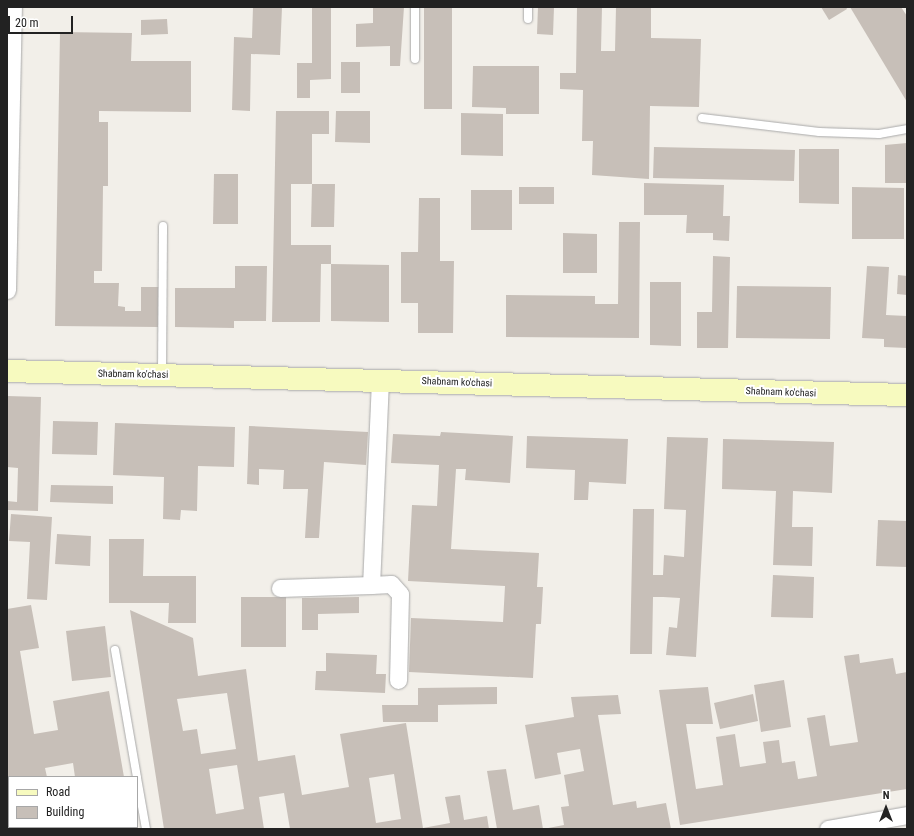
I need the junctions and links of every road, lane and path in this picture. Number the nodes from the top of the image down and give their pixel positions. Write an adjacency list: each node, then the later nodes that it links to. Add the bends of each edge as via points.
1 (13, 7): 9 (street)
2 (415, 7): 5 (lane)
3 (528, 7): 4 (lane)
4 (528, 19)
5 (415, 59)
6 (702, 118): 7 (lane, via 820,132 879,134)
7 (907, 129)
8 (163, 226): 11 (lane)
9 (7, 290)
10 (7, 371): 11 (street, Shabnam ko'chasi)
11 (162, 375): 12 (street, Shabnam ko'chasi)
12 (380, 380): 13 (street, Shabnam ko'chasi); 14 (street)
13 (907, 395)
14 (371, 585): 15 (street); 17 (street, via 391,584 400,594)
15 (280, 588)
16 (115, 650): 18 (lane)
17 (398, 680)
18 (137, 776)
19 (138, 784): 21 (lane)
20 (907, 815): 22 (street)
21 (146, 829)
22 (828, 829)

